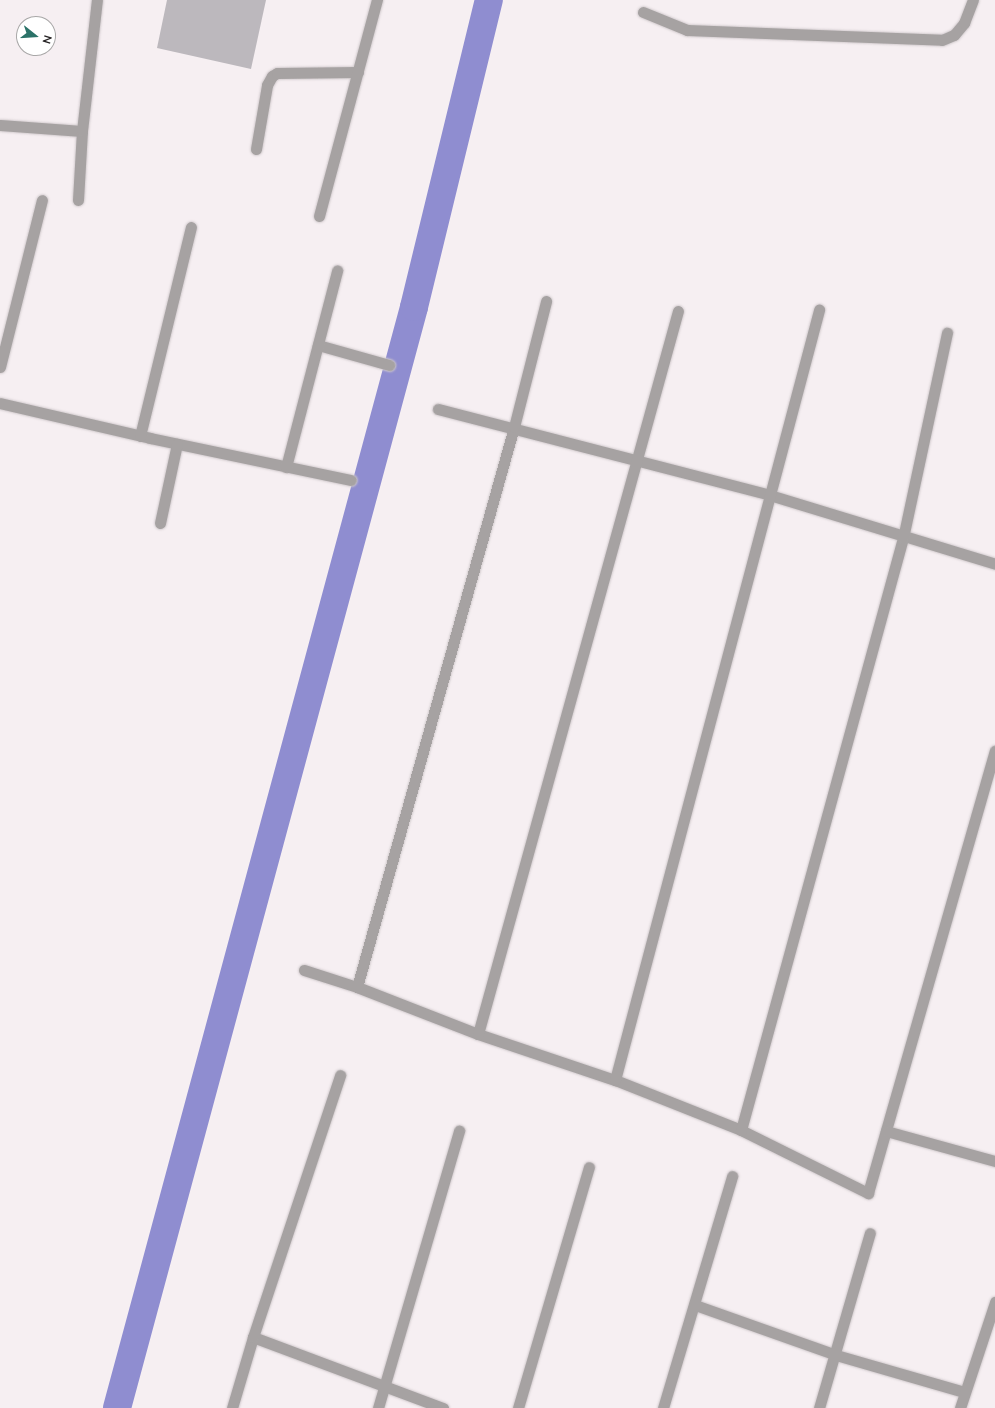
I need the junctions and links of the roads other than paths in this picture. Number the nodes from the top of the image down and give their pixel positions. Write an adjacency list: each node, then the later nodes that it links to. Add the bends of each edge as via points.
1 (97, 0): 7 (street)
2 (377, 0): 5 (street)
3 (973, 0): 4 (street, via 964,22 954,34 942,40 687,30)
4 (643, 12)
5 (358, 72): 8 (street, via 277,73 272,76 267,85); 11 (street)
6 (0, 125): 7 (street)
7 (82, 131): 10 (street)
8 (256, 149)
9 (42, 200): 20 (street)
10 (78, 200)
11 (319, 216)
12 (191, 227): 24 (street)
13 (337, 272): 18 (street)
14 (546, 301): 23 (street)
15 (819, 310): 29 (street)
16 (678, 311): 26 (street)
17 (947, 332): 31 (street)
18 (318, 345): 19 (street); 27 (street)
19 (389, 365)
20 (0, 367)
21 (0, 403): 24 (street)
22 (438, 409): 23 (street)
23 (514, 427): 26 (street); 35 (street)
24 (140, 436): 25 (street)
25 (177, 444): 27 (street); 30 (street)
26 (636, 459): 29 (street); 36 (street)
27 (286, 467): 28 (street)
28 (351, 480)
29 (770, 495): 31 (street); 38 (street)
30 (160, 523)
31 (903, 538): 32 (street); 39 (street)
32 (995, 564)
33 (995, 751): 41 (street)
34 (304, 970): 35 (street)
35 (357, 987): 36 (street)
36 (478, 1034): 38 (street)
37 (340, 1075): 48 (street)
38 (615, 1080): 39 (street)
39 (741, 1130): 41 (street, via 868,1193)
40 (459, 1131): 50 (street)
41 (886, 1131): 42 (street)
42 (995, 1161)
43 (589, 1167): 55 (street)
44 (732, 1176): 47 (street)
45 (870, 1233): 49 (street)
46 (995, 1302): 51 (street)
47 (695, 1306): 49 (street); 56 (street)
48 (253, 1337): 50 (street); 52 (street)
49 (836, 1355): 51 (street); 57 (street)
50 (385, 1386): 53 (street); 54 (street)
51 (964, 1392): 58 (street)
52 (232, 1408)
53 (378, 1408)
54 (443, 1408)
55 (518, 1408)
56 (663, 1408)
57 (819, 1408)
58 (960, 1408)

